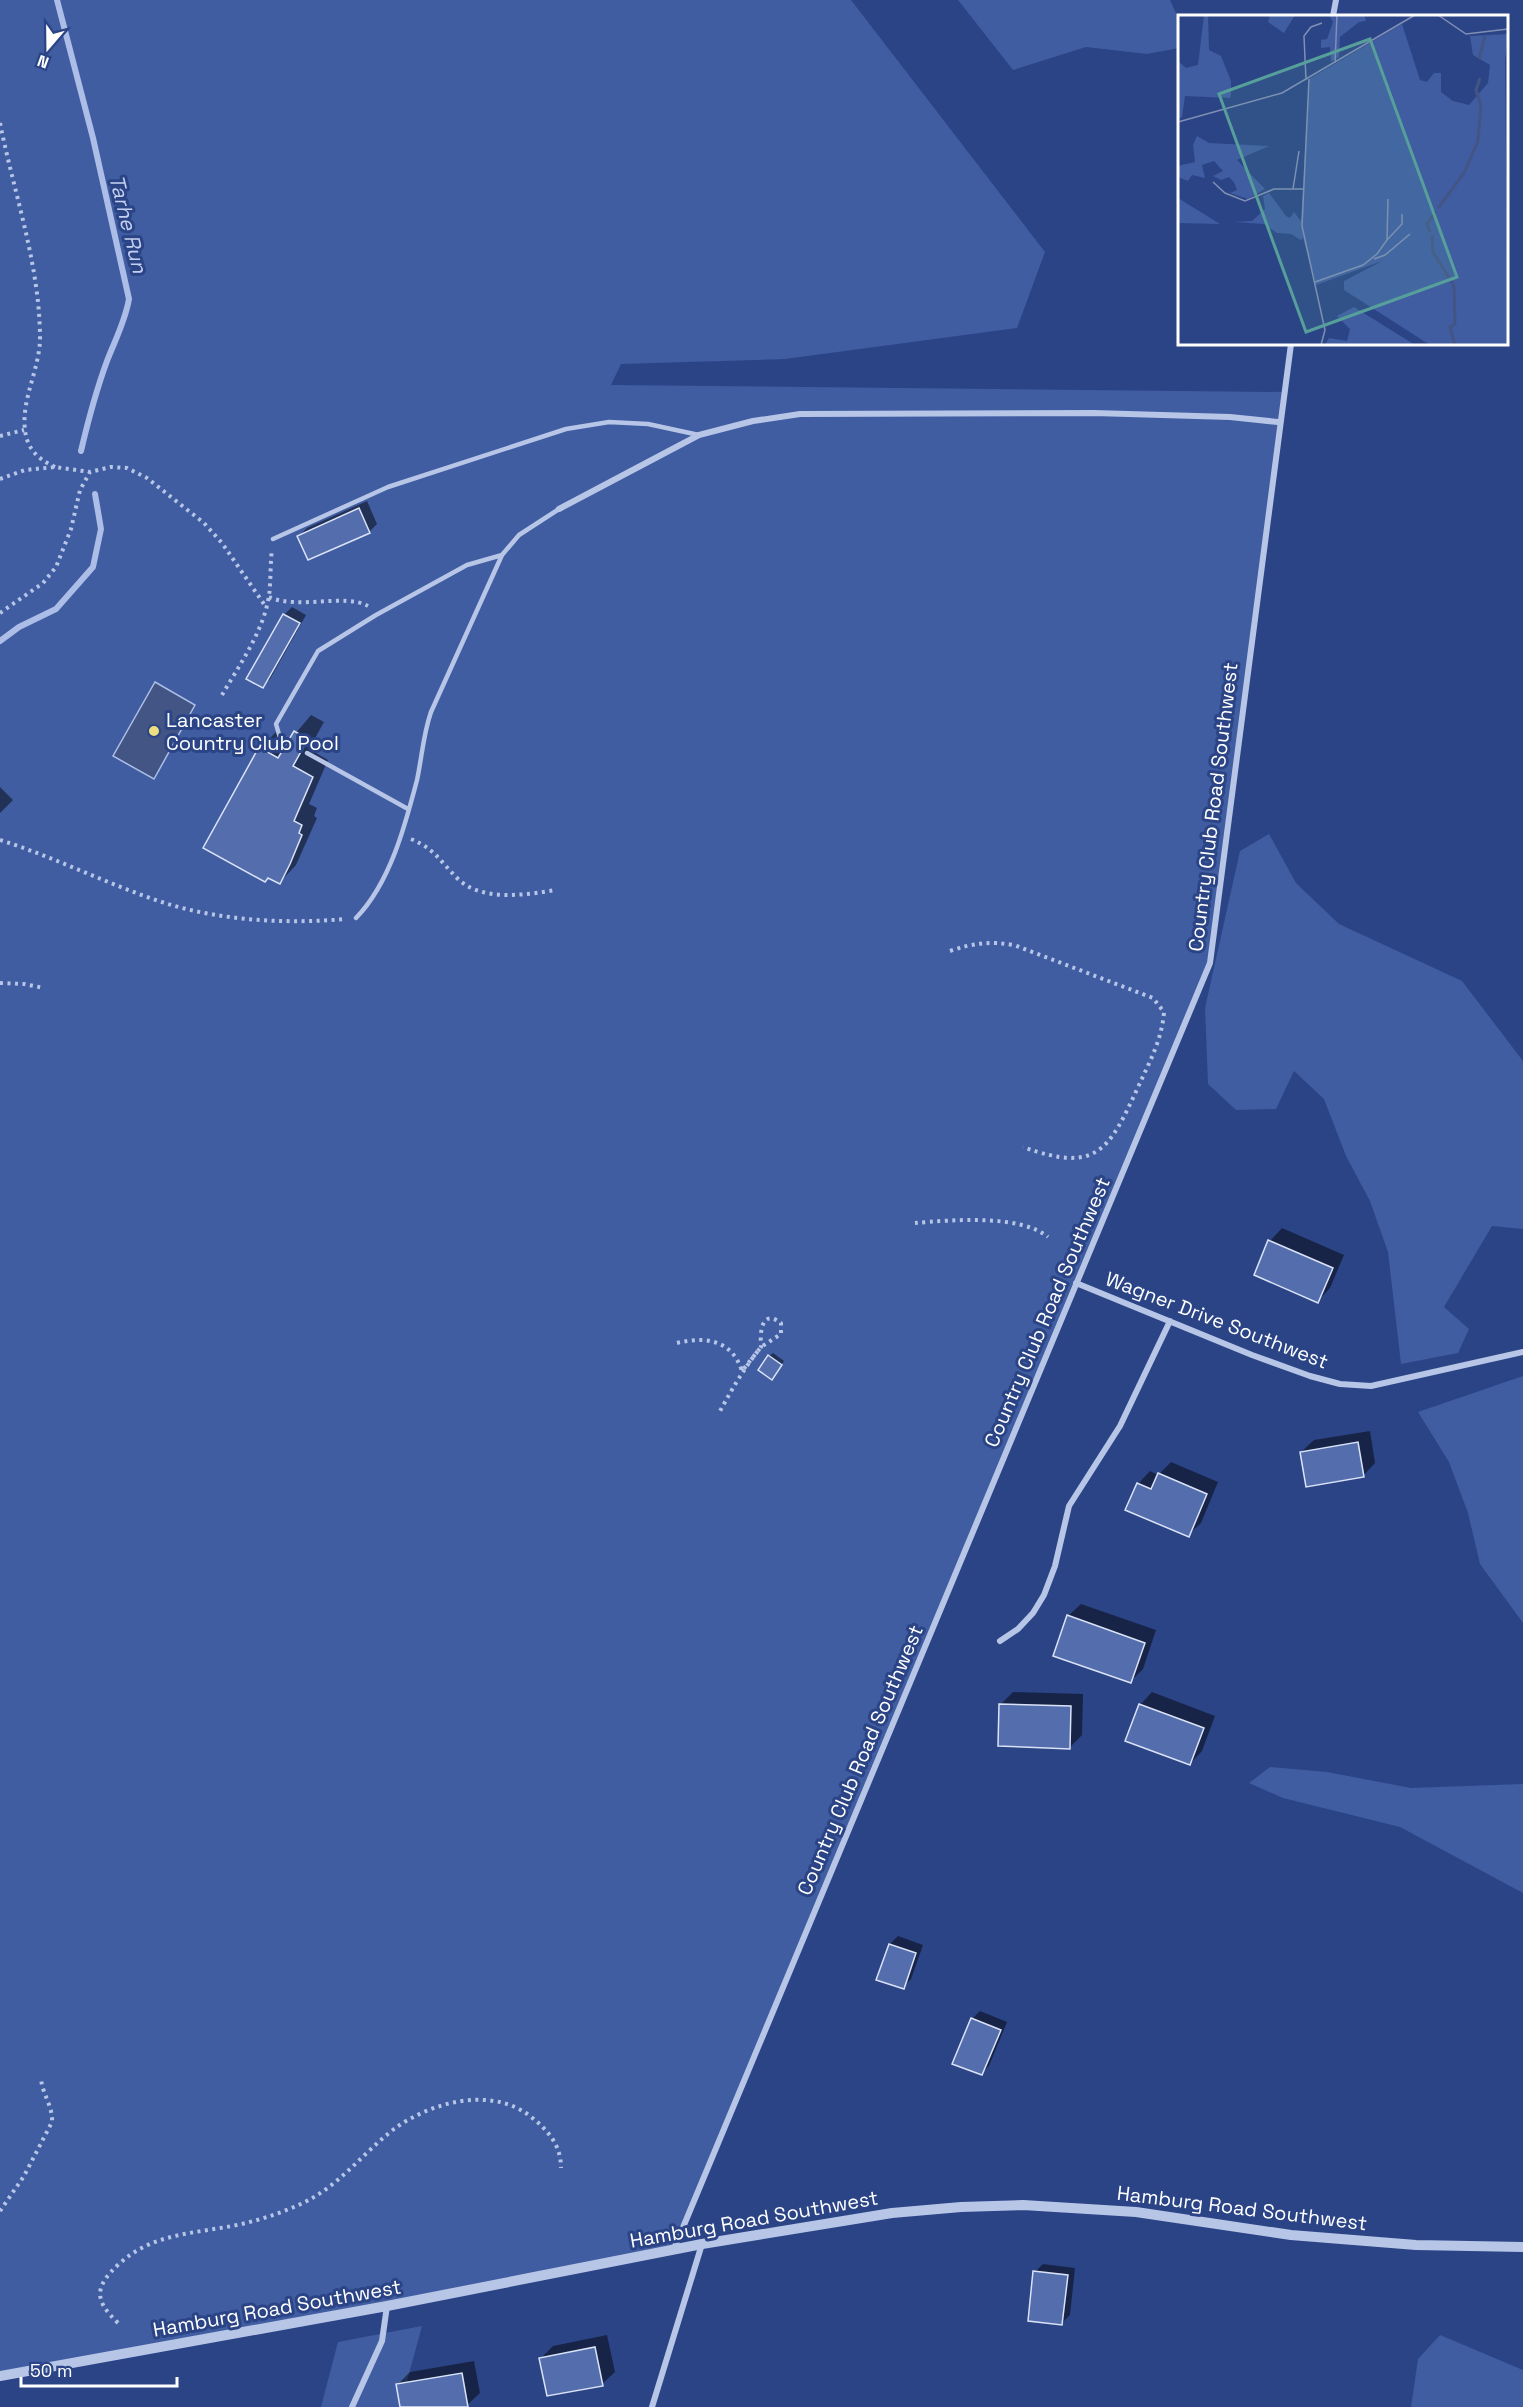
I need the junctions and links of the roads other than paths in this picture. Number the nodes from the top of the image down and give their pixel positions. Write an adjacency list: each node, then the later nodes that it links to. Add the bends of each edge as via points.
1 (1335, 0): 2 (street)
2 (1333, 15)
3 (1291, 345): 4 (street, Country Club Road Southwest)
4 (1278, 422): 5 (street, via 1094,413 800,414); 13 (street, Country Club Road Southwest, via 1210,963)
5 (699, 435): 6 (street); 7 (lane, via 648,424 609,422 566,429 388,487)
6 (559, 509): 8 (lane, via 519,535)
7 (273, 539)
8 (502, 555): 9 (lane, via 467,565 318,651 276,724); 11 (lane, via 430,712)
9 (280, 738)
10 (307, 753): 11 (lane)
11 (408, 810): 12 (lane, via 370,904)
12 (356, 918)
13 (1076, 1283): 14 (street, Wagner Drive Southwest); 19 (street, Country Club Road Southwest)
14 (1170, 1321): 15 (street, Wagner Drive Southwest, via 1252,1355 1340,1384 1371,1386); 16 (street, via 1120,1426 1069,1506 1044,1595 1026,1621)
15 (1523, 1352)
16 (1000, 1641)
17 (702, 2244): 18 (street, Hamburg Road Southwest, via 892,2213 1023,2205 1136,2212 1291,2235); 19 (street, Hamburg Road Southwest); 23 (street)
18 (1523, 2247)
19 (674, 2250): 20 (street, Hamburg Road Southwest)
20 (387, 2306): 21 (street, Hamburg Road Southwest); 22 (street, via 382,2341)
21 (0, 2376)
22 (352, 2407)
23 (652, 2407)

